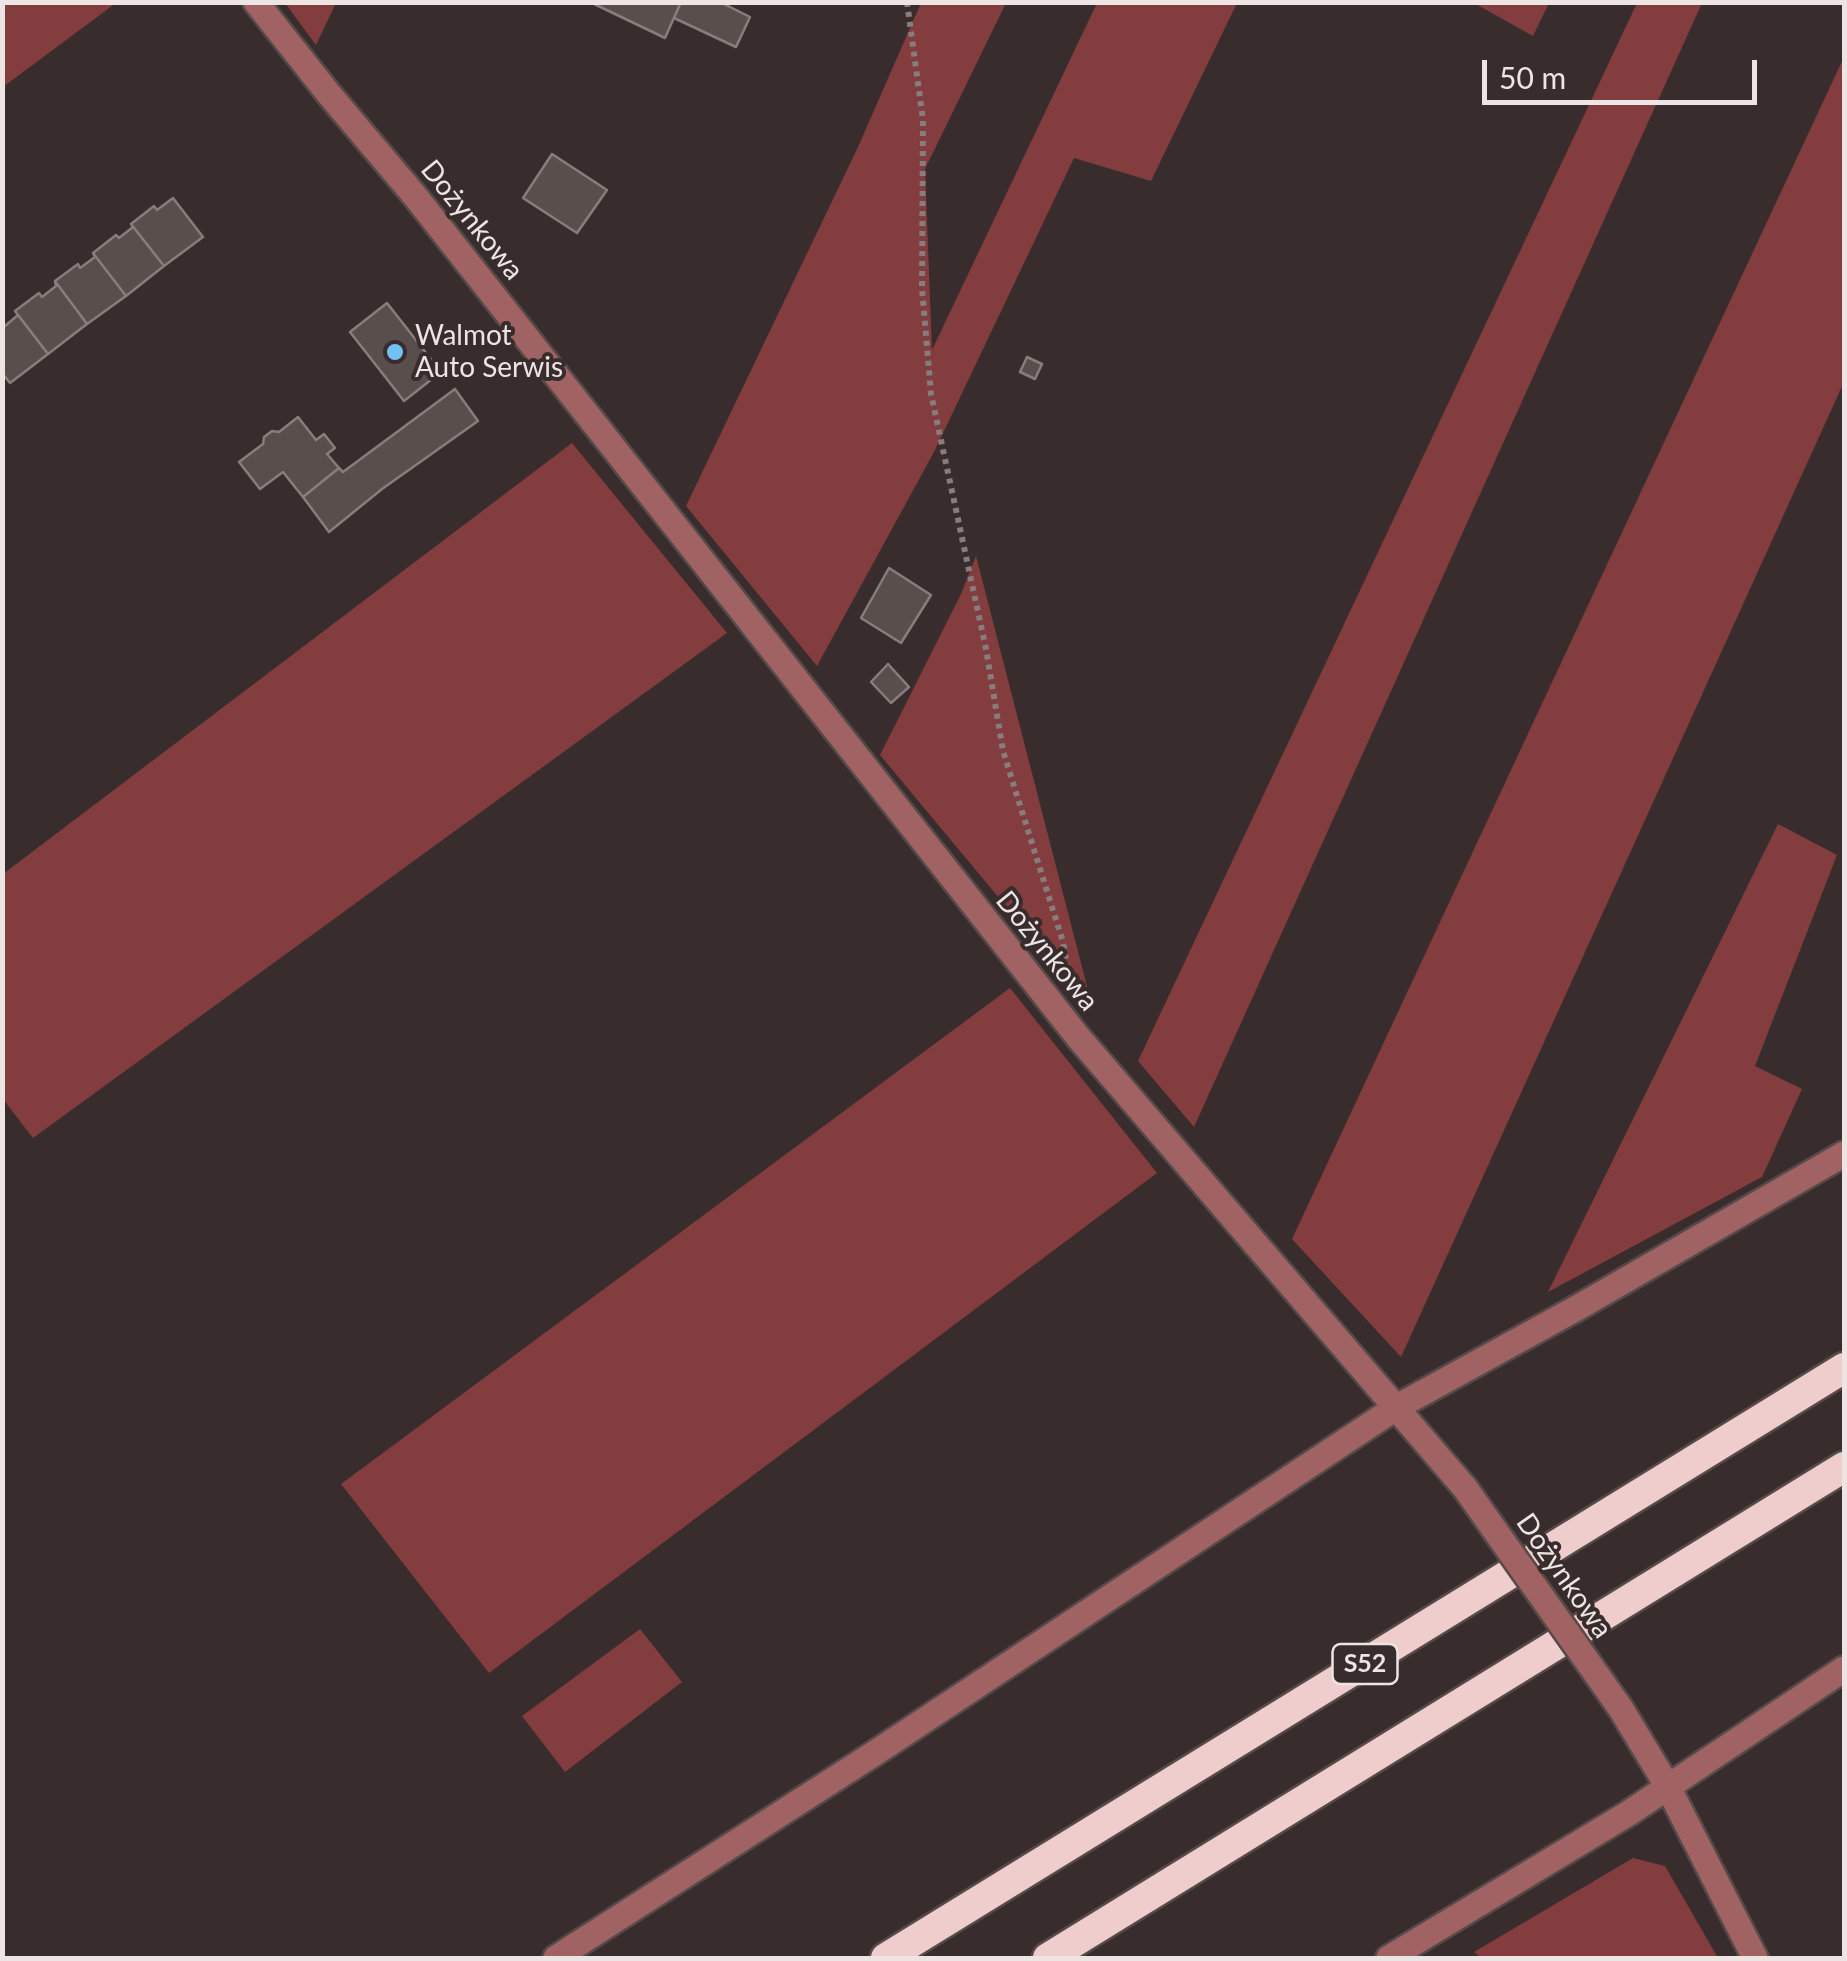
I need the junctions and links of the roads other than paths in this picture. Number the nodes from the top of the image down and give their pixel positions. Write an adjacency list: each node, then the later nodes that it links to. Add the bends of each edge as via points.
1 (256, 2): 4 (street, Dożynkowa, via 1078,1037)
2 (1844, 1154): 4 (street)
3 (1844, 1368): 9 (highway, S52)
4 (1397, 1407): 7 (street, Dożynkowa, bridge, via 1465,1488); 8 (street)
5 (1844, 1467): 10 (highway)
6 (1844, 1669): 7 (street)
7 (1668, 1786): 11 (street); 12 (street, Dożynkowa)
8 (556, 1958)
9 (886, 1958)
10 (1048, 1958)
11 (1389, 1958)
12 (1755, 1958)

